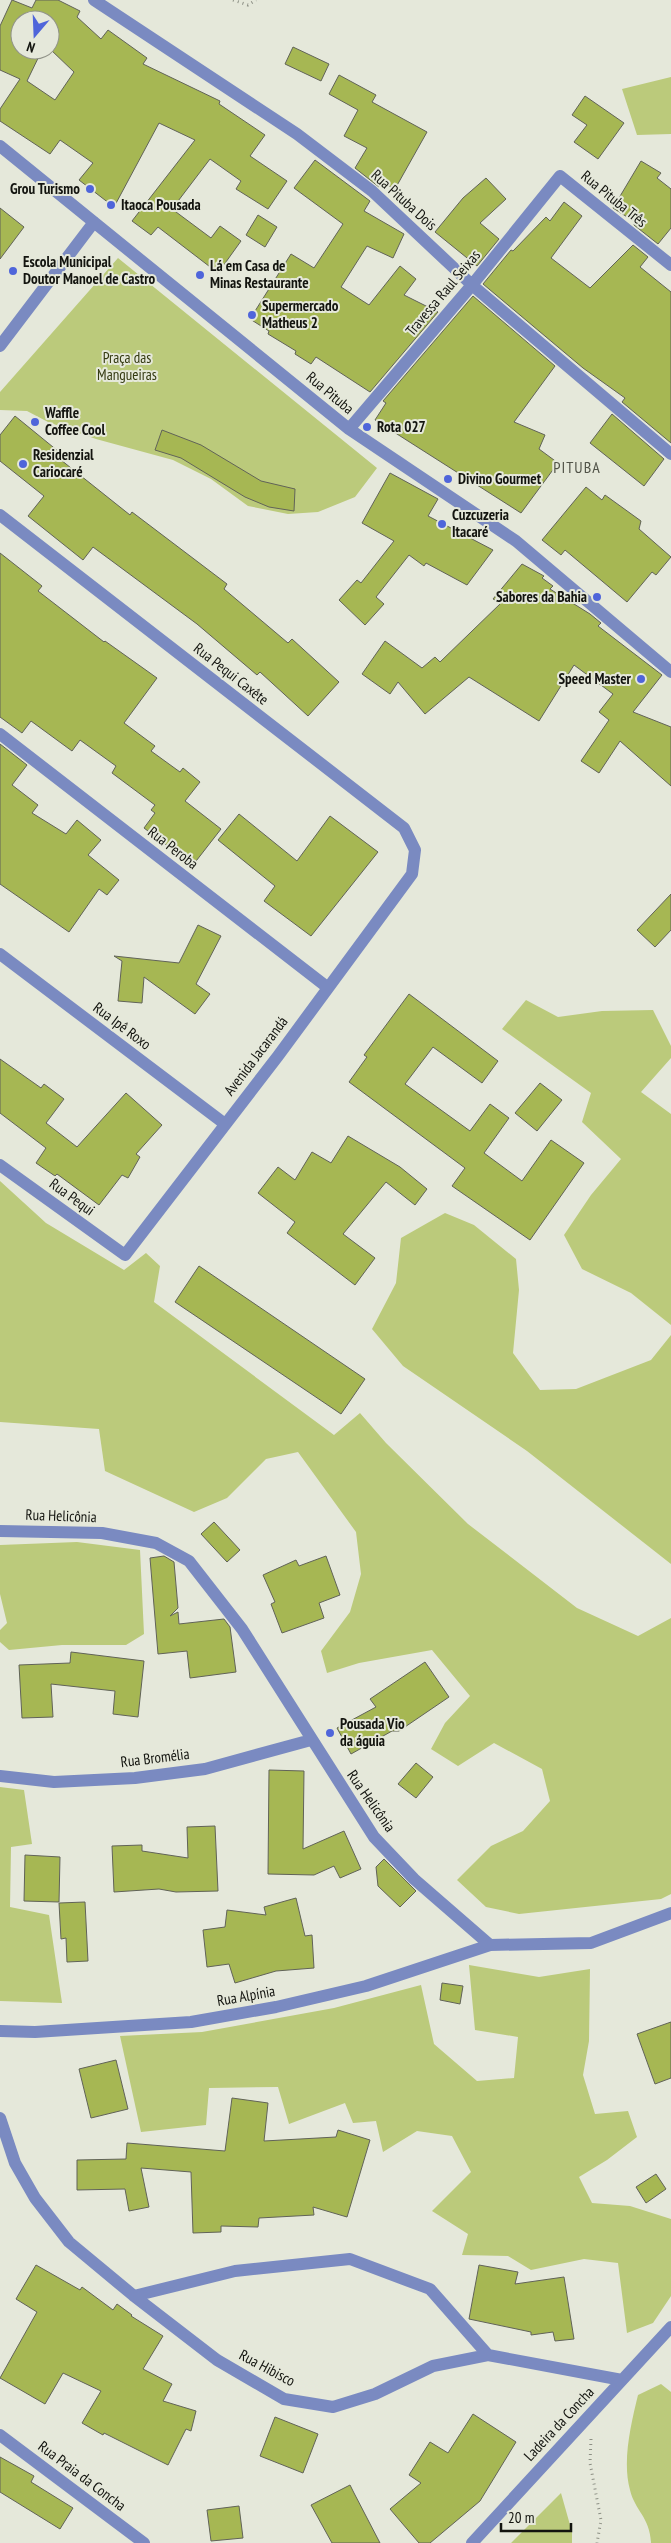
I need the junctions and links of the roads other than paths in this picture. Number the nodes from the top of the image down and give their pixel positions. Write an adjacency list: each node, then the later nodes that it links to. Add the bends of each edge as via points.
1 (94, 0): 6 (street, Rua Pituba Dois, via 297,134 372,191)
2 (0, 146): 4 (street, Rua Pituba)
3 (560, 176): 5 (street, Rua Pituba Três); 6 (street, Travessa Raul Seixas)
4 (94, 222): 7 (street); 8 (street, Rua Pituba)
5 (671, 265)
6 (472, 285): 8 (street, Travessa Raul Seixas); 9 (street, Rua Pituba Dois)
7 (0, 346)
8 (349, 429): 11 (street, Rua Pituba, via 516,541)
9 (671, 454)
10 (0, 515): 13 (street, Rua Pequi Caxête, via 404,828 415,850)
11 (669, 667)
12 (0, 734): 15 (street, Rua Peroba)
13 (412, 874): 15 (street, Avenida Jacarandá)
14 (0, 954): 16 (street, Rua Ipê Roxo)
15 (327, 987): 16 (street, Avenida Jacarandá)
16 (225, 1124): 18 (street, Avenida Jacarandá)
17 (0, 1165): 18 (street, Rua Pequi)
18 (125, 1255)
19 (0, 1531): 20 (street, Rua Helicônia, via 102,1533 156,1543 189,1561 242,1629)
20 (311, 1740): 21 (street, Rua Bromélia, via 205,1769 135,1778 54,1782); 23 (street, Rua Helicônia, via 374,1837 414,1879)
21 (0, 1776)
22 (671, 1913): 23 (street, via 591,1943)
23 (490, 1945): 24 (street, Rua Alpínia, via 366,1986 191,2022 34,2032)
24 (0, 2031)
25 (0, 2118): 26 (street, Rua Hibisco, via 15,2163 35,2198 69,2242)
26 (134, 2296): 28 (street, via 235,2271 350,2259 430,2289); 28 (street, Rua Hibisco, via 217,2360 284,2399 333,2407 375,2394 434,2366)
27 (671, 2327): 29 (street, Ladeira da Concha)
28 (488, 2354): 29 (street, Rua Hibisco)
29 (622, 2380): 32 (street, Ladeira da Concha)
30 (0, 2435): 31 (street, Rua Praia da Concha)
31 (144, 2543)
32 (472, 2543)

